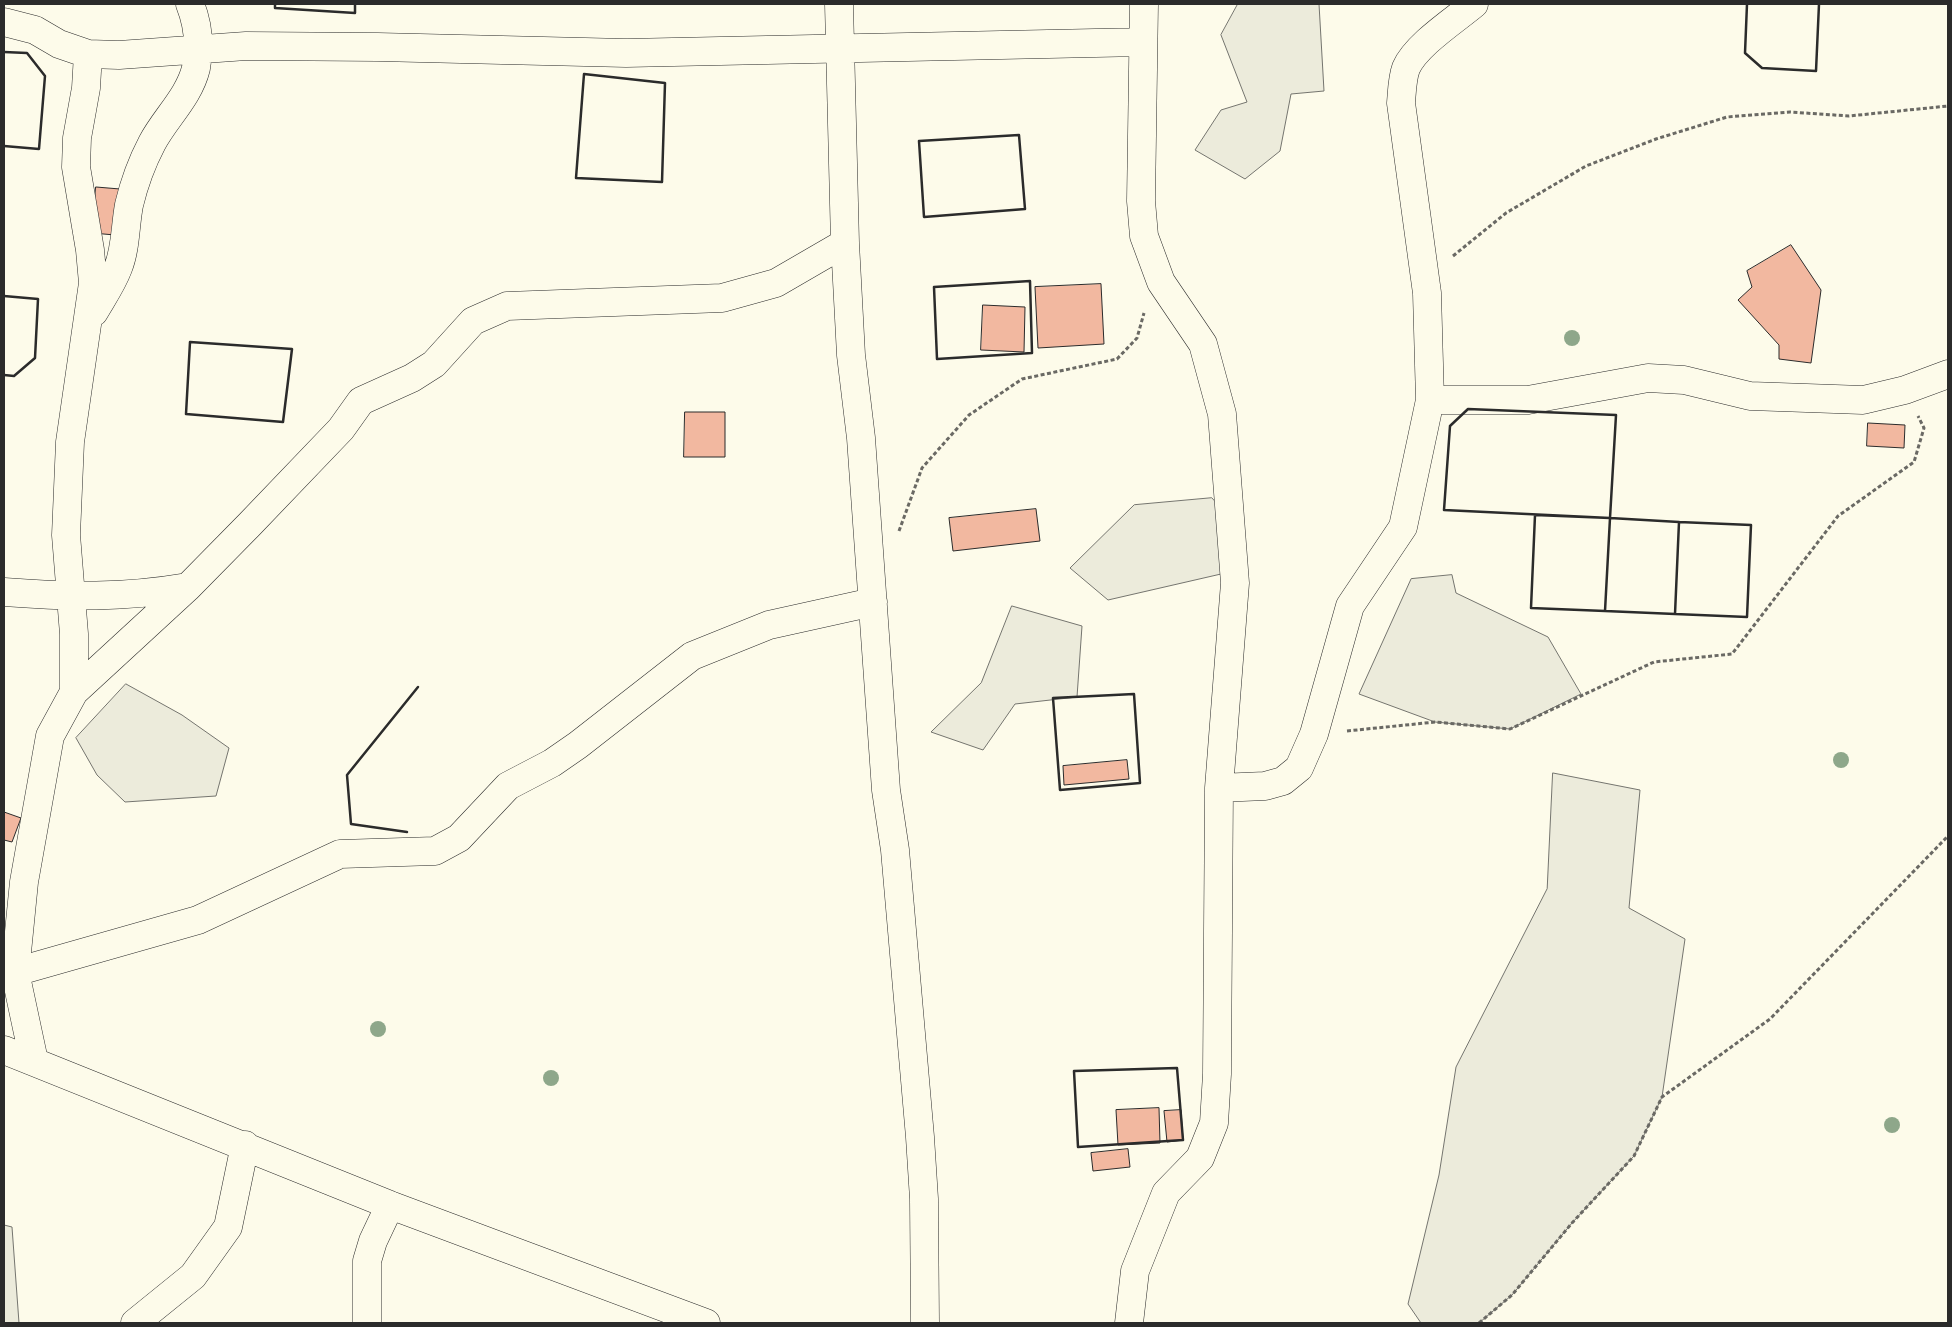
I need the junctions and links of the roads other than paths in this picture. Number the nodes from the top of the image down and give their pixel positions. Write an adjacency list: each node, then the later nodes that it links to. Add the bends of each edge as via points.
1 (190, 4): 7 (street, via 197,29)
2 (839, 4): 8 (street)
3 (1144, 4): 6 (street)
4 (1474, 4): 13 (street, via 1417,52 1406,68 1402,85 1401,103 1427,293)
5 (4, 22): 9 (street, via 35,30 59,44)
6 (1142, 42): 8 (street); 19 (street, via 1141,201 1144,236 1161,282 1203,344 1222,414 1235,583)
7 (198, 49): 8 (street, via 378,46 626,53); 9 (street); 11 (street, via 195,69 184,94 152,143 139,173 129,205 118,268)
8 (841, 50): 10 (street)
9 (88, 54): 11 (street, via 76,167 91,259)
10 (845, 243): 14 (street, via 776,282 722,298 507,306 473,320 434,364 412,378 361,401 341,429); 17 (street, via 851,355 861,438)
11 (90, 318): 16 (street, via 70,442 66,535)
12 (1948, 374): 13 (street, via 1905,390 1863,400 1750,396 1684,380 1648,378 1528,400)
13 (1430, 400): 19 (street, via 1403,527 1350,606 1314,734 1299,768 1283,780 1265,786)
14 (188, 587): 16 (street, via 140,595); 18 (street)
15 (4, 592): 16 (street)
16 (69, 597): 18 (street, via 74,634)
17 (873, 602): 21 (street, via 769,625 692,656 578,745 508,786 459,838 435,851 340,854 198,920); 29 (street, via 886,790 895,850 920,1137)
18 (74, 692): 20 (street, via 50,736)
19 (1220, 788): 30 (street, via 1214,1123 1200,1158 1166,1193 1134,1271)
20 (14, 878): 21 (street)
21 (15, 972): 23 (street)
22 (4, 1050): 23 (street)
23 (34, 1061): 24 (street)
24 (246, 1145): 25 (street); 26 (street, via 228,1227 193,1276)
25 (390, 1205): 27 (street, via 367,1261); 28 (street)
26 (135, 1323)
27 (367, 1323)
28 (706, 1323)
29 (925, 1323)
30 (1129, 1323)

